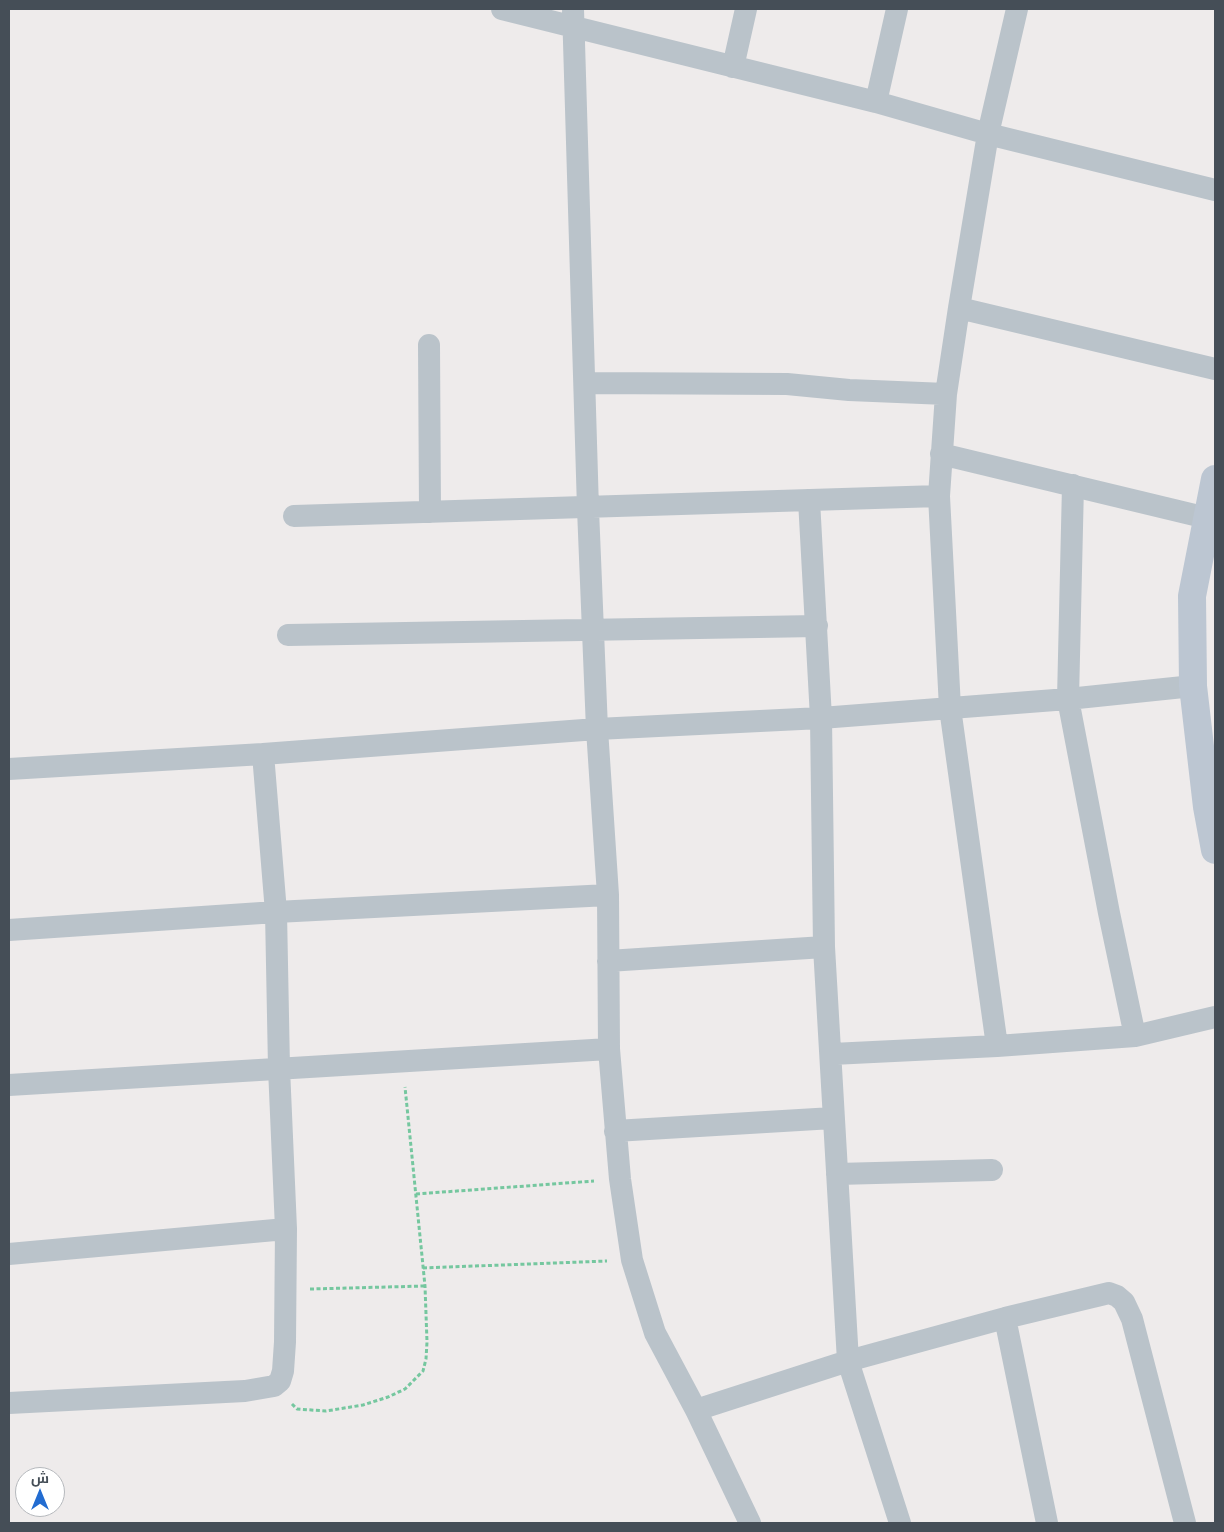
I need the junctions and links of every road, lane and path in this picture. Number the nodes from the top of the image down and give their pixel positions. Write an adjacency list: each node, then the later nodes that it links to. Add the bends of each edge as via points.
1 (502, 9): 5 (street)
2 (746, 9): 6 (street)
3 (897, 9): 7 (street)
4 (1017, 9): 8 (street)
5 (573, 18): 6 (street); 13 (street)
6 (734, 67): 7 (street)
7 (876, 102): 8 (street)
8 (988, 134): 9 (street); 10 (street)
9 (1215, 190)
10 (959, 308): 12 (street); 14 (street)
11 (429, 345): 21 (street)
12 (1215, 369)
13 (586, 383): 14 (street, via 787,384); 20 (street)
14 (946, 394): 15 (street)
15 (941, 454): 17 (street); 18 (street)
16 (1215, 480): 23 (street)
17 (1073, 485): 23 (street); 28 (street)
18 (939, 496): 19 (street); 29 (street)
19 (810, 500): 20 (street); 24 (street)
20 (588, 509): 21 (street); 25 (street)
21 (430, 512): 22 (street)
22 (294, 516)
23 (1207, 518): 27 (street, via 1192,596)
24 (817, 626): 25 (street); 30 (street)
25 (594, 630): 26 (street); 31 (street)
26 (288, 635)
27 (1193, 686): 28 (street); 34 (street)
28 (1068, 699): 29 (street); 41 (street)
29 (950, 708): 30 (street); 42 (street)
30 (821, 718): 31 (street); 38 (street)
31 (597, 729): 32 (street); 35 (street)
32 (263, 754): 33 (street); 36 (street)
33 (9, 769)
34 (1215, 850)
35 (608, 895): 36 (street); 39 (street)
36 (276, 912): 37 (street); 46 (street)
37 (9, 930)
38 (824, 947): 39 (street); 44 (street)
39 (608, 961): 43 (street)
40 (1215, 1017): 41 (street)
41 (1136, 1036): 42 (street)
42 (996, 1046): 44 (street)
43 (609, 1049): 45 (street); 49 (street)
44 (832, 1054): 48 (street)
45 (403, 1062): 46 (street); 53 (path)
46 (279, 1068): 47 (street); 54 (street)
47 (9, 1085)
48 (833, 1118): 49 (street); 51 (street)
49 (615, 1130): 52 (street)
50 (992, 1170): 51 (street)
51 (837, 1174): 61 (street)
52 (620, 1180): 53 (path); 56 (street)
53 (416, 1194): 57 (path)
54 (286, 1229): 55 (street); 59 (street)
55 (9, 1254)
56 (632, 1260): 57 (path); 64 (street, via 655,1332)
57 (423, 1268): 58 (path)
58 (425, 1286): 59 (path); 62 (path, via 426,1359 417,1379 405,1388 388,1398 326,1411 297,1409)
59 (287, 1290): 62 (street, via 283,1371)
60 (1005, 1318): 61 (street); 67 (street); 68 (street, via 1109,1293 1124,1302 1135,1328)
61 (848, 1361): 64 (street); 66 (street)
62 (274, 1386): 63 (street, via 245,1391)
63 (9, 1403)
64 (696, 1410): 65 (street)
65 (750, 1523)
66 (900, 1523)
67 (1047, 1523)
68 (1185, 1523)

